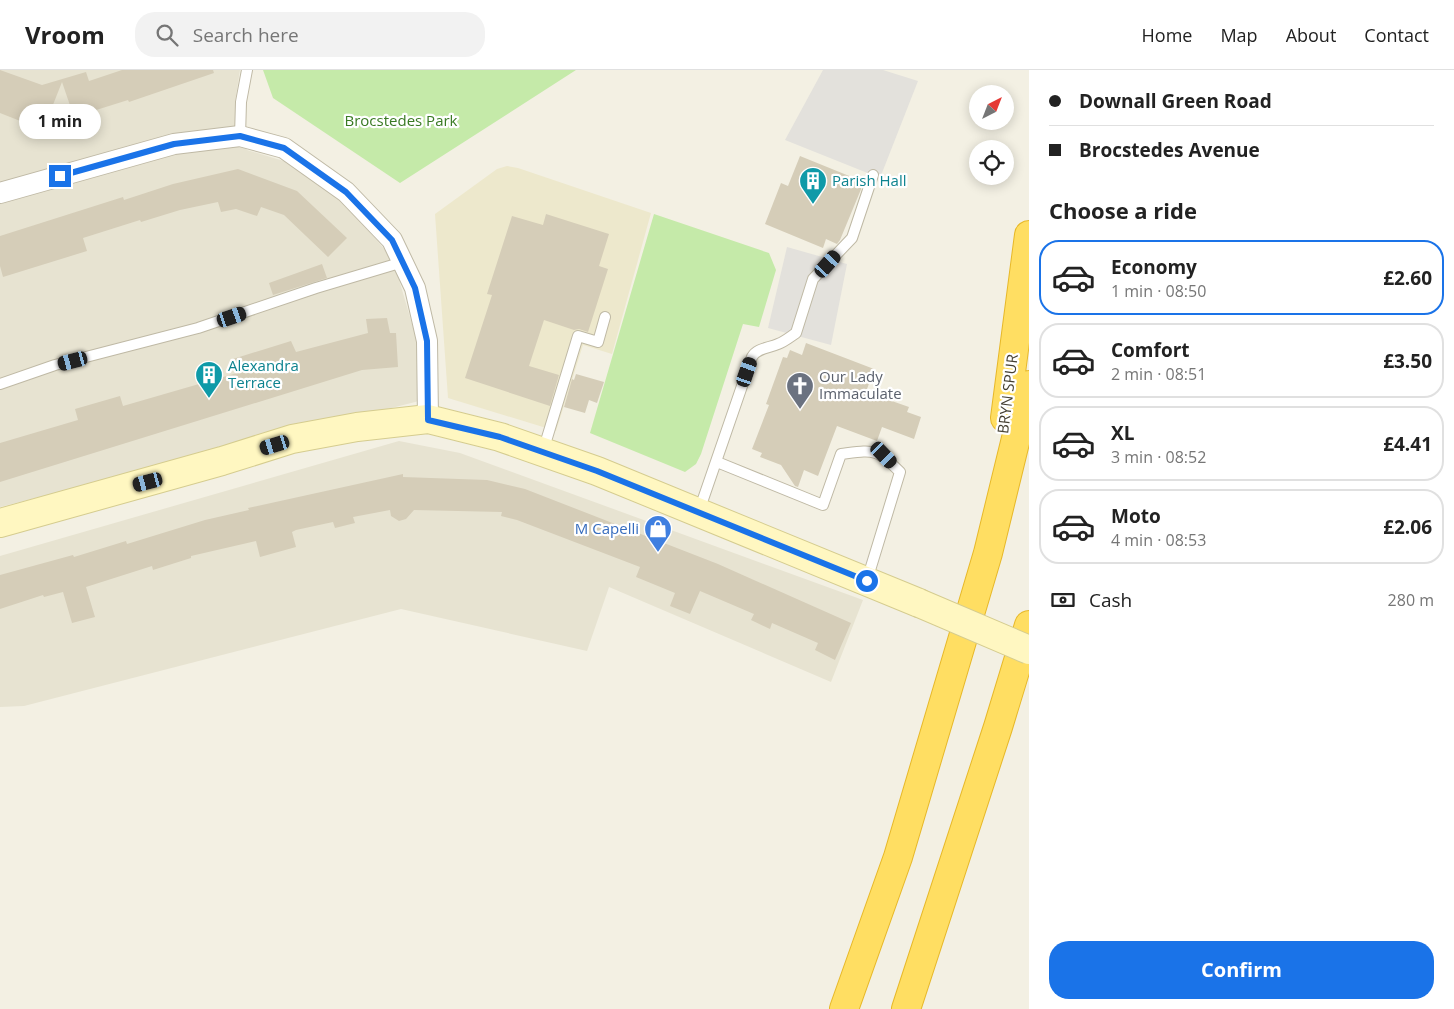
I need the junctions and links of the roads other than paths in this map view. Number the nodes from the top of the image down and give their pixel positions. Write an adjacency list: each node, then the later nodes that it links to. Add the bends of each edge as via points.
1 (247, 70): 2 (lane, via 241,102)
2 (240, 136): 4 (street, via 174,144); 6 (street, via 284,148 346,192 392,240)
3 (873, 175): 12 (lane, via 852,238 813,279 796,333 754,354)
4 (1, 191)
5 (1029, 235): 15 (highway, BRYN SPUR)
6 (403, 262): 8 (lane, via 198,328 55,365); 10 (street, via 415,288 427,341)
7 (605, 317): 11 (lane, via 598,342 578,336)
8 (0, 384)
9 (1029, 385): 15 (highway)
10 (428, 420): 11 (main road, via 500,437); 14 (main road, via 357,427 292,439)
11 (542, 452): 13 (main road)
12 (716, 462): 13 (lane); 16 (lane, via 823,505 841,454 868,451 884,455 900,472)
13 (698, 512): 16 (main road)
14 (0, 523)
15 (988, 553): 19 (highway, via 898,857)
16 (867, 581): 18 (main road, bridge)
17 (1029, 625): 20 (highway)
18 (1029, 650)
19 (844, 1009)
20 (906, 1009)

